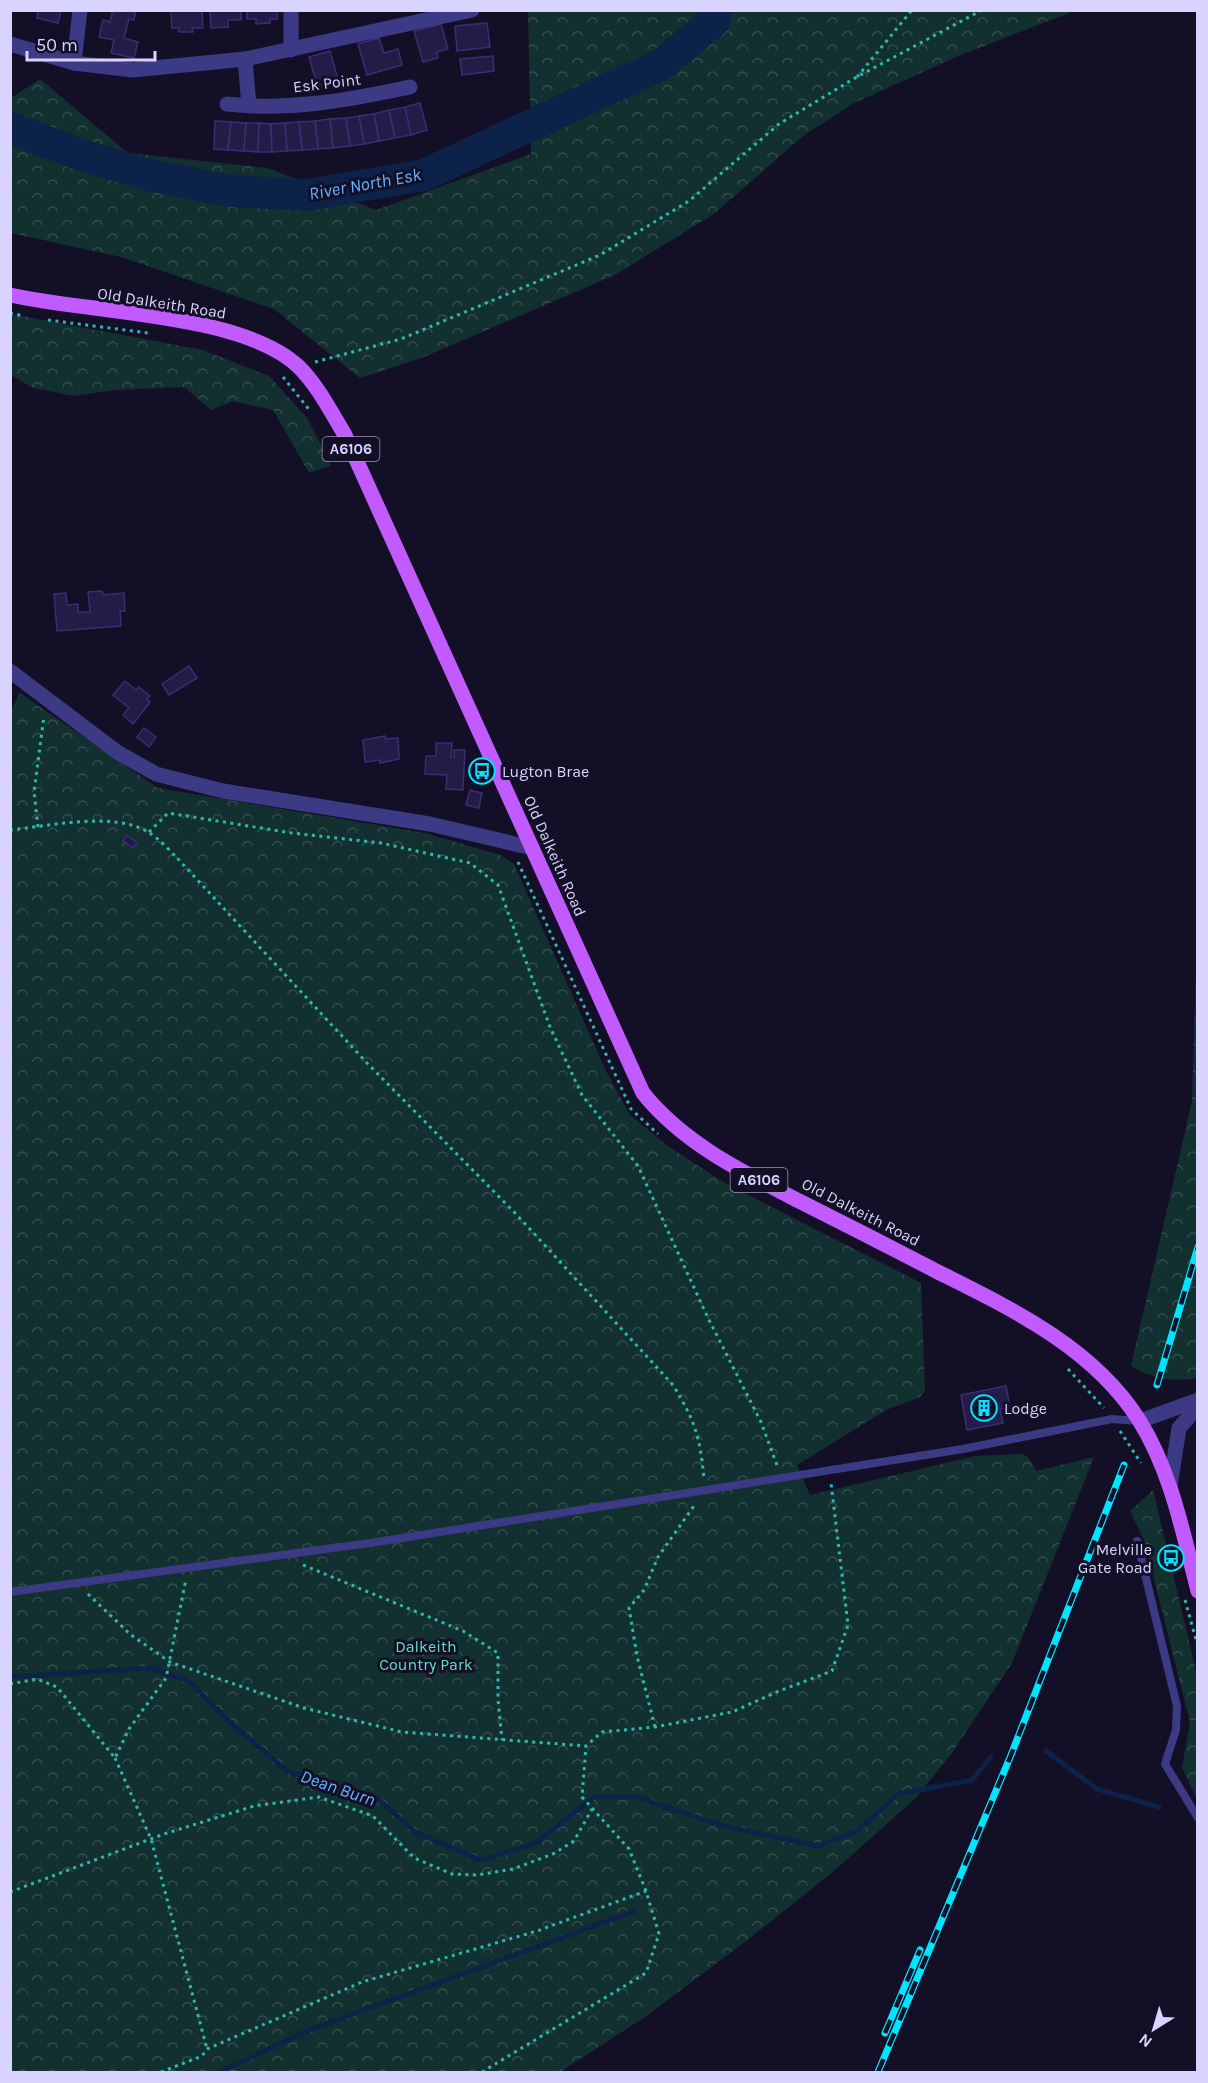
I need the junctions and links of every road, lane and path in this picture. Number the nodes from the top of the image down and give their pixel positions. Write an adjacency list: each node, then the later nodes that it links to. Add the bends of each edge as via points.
1 (80, 10): 9 (street)
2 (291, 10): 7 (street)
3 (472, 10): 7 (street)
4 (912, 10): 10 (path)
5 (982, 10): 10 (path)
6 (10, 44): 9 (street)
7 (291, 50): 8 (street)
8 (245, 59): 9 (street, via 133,70); 13 (street)
9 (74, 63)
10 (855, 78): 19 (path, via 779,124 689,201 600,255 400,339)
11 (410, 87): 13 (street, Esk Point, via 331,102)
12 (227, 104): 13 (street, Esk Point)
13 (249, 106)
14 (10, 296): 19 (main road, Old Dalkeith Road / A6106, via 219,329 262,342)
15 (10, 313): 16 (path)
16 (31, 317)
17 (41, 318): 18 (path)
18 (157, 334)
19 (299, 368): 28 (main road, Old Dalkeith Road / A6106, via 345,435)
20 (275, 371): 21 (path)
21 (315, 418)
22 (10, 671): 27 (street, via 117,752 156,774 223,791 430,824)
23 (45, 711): 24 (path, via 34,792)
24 (38, 827): 25 (path); 26 (path, via 126,822)
25 (10, 830)
26 (149, 832): 37 (path, via 168,813 381,843 470,862 498,885 550,1027 582,1095 639,1166 708,1318 761,1422); 39 (path, via 517,1215 673,1385 693,1418)
27 (511, 844): 28 (street); 29 (path, via 630,1109)
28 (532, 848): 34 (main road, Old Dalkeith Road / A6106, via 635,1078 664,1116 736,1168 1041,1327 1086,1361)
29 (665, 1138)
30 (1068, 1368): 33 (path)
31 (1197, 1400): 34 (street)
32 (1197, 1407): 38 (street, via 1179,1428)
33 (1112, 1419): 34 (lane); 35 (path); 36 (lane)
34 (1140, 1421): 38 (main road, A6106)
35 (1144, 1467)
36 (830, 1471): 37 (lane); 49 (path, via 848,1625 832,1671 732,1712)
37 (781, 1478): 39 (lane)
38 (1170, 1486): 44 (main road, A6106)
39 (706, 1490): 41 (lane); 49 (path, via 658,1557 644,1590 629,1608)
40 (1137, 1541): 54 (lane, via 1178,1706 1176,1730 1165,1764)
41 (278, 1555): 42 (lane); 50 (path, via 463,1631 498,1653)
42 (189, 1567): 43 (lane); 47 (path)
43 (76, 1583): 45 (lane); 47 (path, via 131,1635)
44 (1190, 1591): 46 (path)
45 (10, 1592)
46 (1197, 1647)
47 (170, 1662): 50 (path, via 304,1708 402,1732); 52 (path, via 166,1678 129,1729)
48 (10, 1684): 52 (path, via 38,1679 57,1687)
49 (655, 1727): 51 (path, via 602,1732)
50 (502, 1740): 51 (path)
51 (586, 1746): 53 (path, via 582,1797)
52 (116, 1758): 55 (path)
53 (591, 1809): 55 (path, via 574,1841 553,1854 513,1869 477,1875 452,1874 414,1858 374,1816 319,1797 254,1806); 57 (path, via 629,1849)
54 (1197, 1818)
55 (152, 1839): 56 (path); 58 (path)
56 (10, 1892)
57 (646, 1892): 58 (path, via 537,1931 362,1982); 60 (path, via 659,1934 646,1973)
58 (207, 2049): 59 (path, via 202,2056)
59 (161, 2073)
60 (482, 2073)

